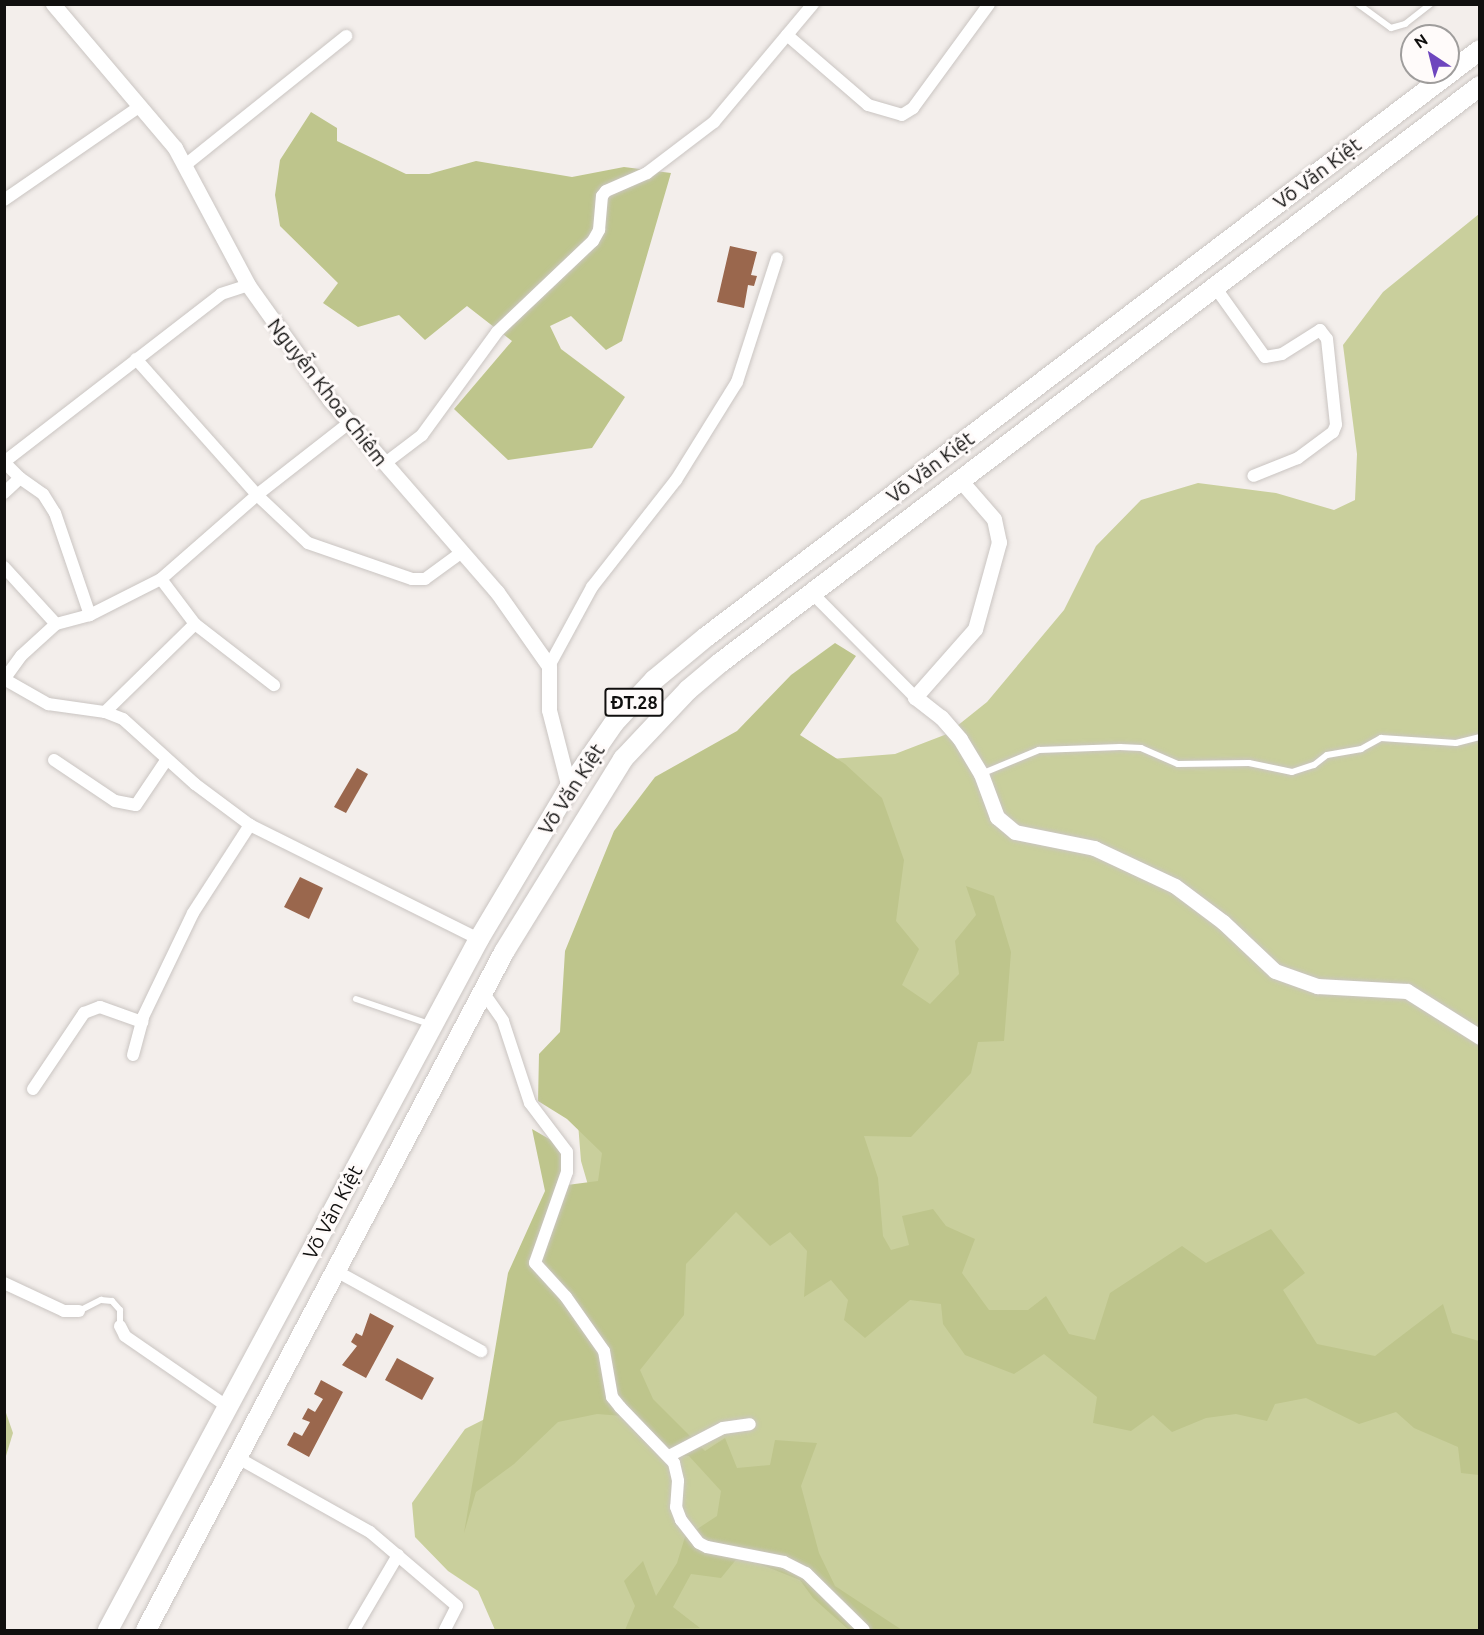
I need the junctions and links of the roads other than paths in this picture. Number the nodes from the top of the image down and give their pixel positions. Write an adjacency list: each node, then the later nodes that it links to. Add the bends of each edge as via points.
1 (53, 4): 10 (street, Nguyễn Khoa Chiêm)
2 (813, 4): 6 (street)
3 (989, 4): 6 (street, via 913,108 902,115 868,105)
4 (1358, 4): 5 (lane, via 1391,28 1405,24)
5 (1431, 4)
6 (787, 35): 20 (street, via 714,122 646,173 606,191 602,196 599,230 593,241 497,332 422,435)
7 (346, 36): 11 (street)
8 (1479, 50): 18 (main road, Võ Văn Kiệt / ĐT.28)
9 (1479, 86): 15 (main road, Võ Văn Kiệt / ĐT.28)
10 (139, 106): 11 (street, Nguyễn Khoa Chiêm); 12 (street)
11 (184, 166): 14 (street, Nguyễn Khoa Chiêm)
12 (4, 200)
13 (777, 258): 33 (street, via 737,382 676,480 592,587)
14 (248, 285): 16 (street, via 221,294); 17 (street, Nguyễn Khoa Chiêm)
15 (1215, 287): 21 (street, via 1265,357 1282,354 1320,330 1328,339 1336,425 1333,432 1298,458); 23 (main road, Võ Văn Kiệt / ĐT.28)
16 (136, 359): 19 (street); 25 (street)
17 (349, 423): 20 (street, Nguyễn Khoa Chiêm); 25 (street)
18 (943, 456): 23 (main road); 41 (main road, Võ Văn Kiệt / ĐT.28, via 654,680 614,723)
19 (4, 462): 22 (street)
20 (384, 464): 26 (street, Nguyễn Khoa Chiêm)
21 (1253, 476)
22 (20, 478): 24 (street); 30 (street, via 43,494 55,513)
23 (961, 481): 29 (main road, Võ Văn Kiệt / ĐT.28); 35 (street, via 994,519 999,542 975,629)
24 (4, 493)
25 (257, 495): 26 (street, via 316,548 412,579 425,579); 28 (street)
26 (462, 552): 33 (street, Nguyễn Khoa Chiêm, via 497,592)
27 (4, 567): 31 (street)
28 (160, 579): 30 (street); 32 (street)
29 (813, 594): 35 (street); 42 (main road, Võ Văn Kiệt / ĐT.28, via 688,690 623,759)
30 (90, 615): 31 (street)
31 (56, 624): 36 (street, via 21,656 4,679 48,704)
32 (195, 624): 34 (street); 36 (street)
33 (549, 666): 41 (street, via 549,710)
34 (274, 685)
35 (915, 697): 40 (street, via 941,717 960,739)
36 (105, 712): 38 (street, via 123,719)
37 (1479, 737): 40 (lane, via 1456,743 1381,738 1361,749 1327,755 1314,765 1292,772 1260,764 1178,764 1141,748 1120,747 1038,750)
38 (167, 759): 39 (street, via 136,805 115,801); 43 (street)
39 (54, 760)
40 (981, 774): 49 (street, via 997,818 1015,832 1094,848 1175,886 1223,922 1275,971 1317,986 1407,991)
41 (569, 789): 42 (main road); 44 (main road, Võ Văn Kiệt / ĐT.28)
42 (594, 804): 45 (main road, Võ Văn Kiệt / ĐT.28)
43 (250, 825): 44 (street); 47 (street, via 201,896)
44 (479, 939): 48 (main road, Võ Văn Kiệt / ĐT.28)
45 (483, 992): 52 (main road, Võ Văn Kiệt / ĐT.28); 61 (street, via 503,1022 530,1104 567,1152 567,1172 535,1263 580,1315 604,1351 612,1397)
46 (356, 999): 48 (lane)
47 (142, 1022): 50 (street); 51 (street, via 100,1007 84,1013)
48 (433, 1025): 56 (main road, Võ Văn Kiệt / ĐT.28)
49 (1479, 1037)
50 (133, 1055)
51 (33, 1089)
52 (336, 1271): 57 (main road, Võ Văn Kiệt / ĐT.28); 58 (street)
53 (4, 1283): 54 (street, via 64,1311)
54 (79, 1311): 55 (lane, via 101,1300 112,1301 120,1310)
55 (120, 1326): 59 (street, via 125,1336)
56 (266, 1337): 57 (main road); 59 (main road, Võ Văn Kiệt / ĐT.28)
57 (294, 1351): 62 (main road, Võ Văn Kiệt / ĐT.28)
58 (481, 1351)
59 (228, 1407): 64 (main road, Võ Văn Kiệt / ĐT.28)
60 (750, 1424): 61 (street, via 723,1428)
61 (669, 1456): 68 (street, via 677,1470 676,1507 699,1543 784,1562 806,1573)
62 (237, 1458): 63 (street, via 370,1532); 65 (main road, Võ Văn Kiệt / ĐT.28)
63 (398, 1555): 66 (street); 67 (street, via 457,1606)
64 (108, 1630)
65 (146, 1630)
66 (354, 1630)
67 (445, 1630)
68 (864, 1630)

